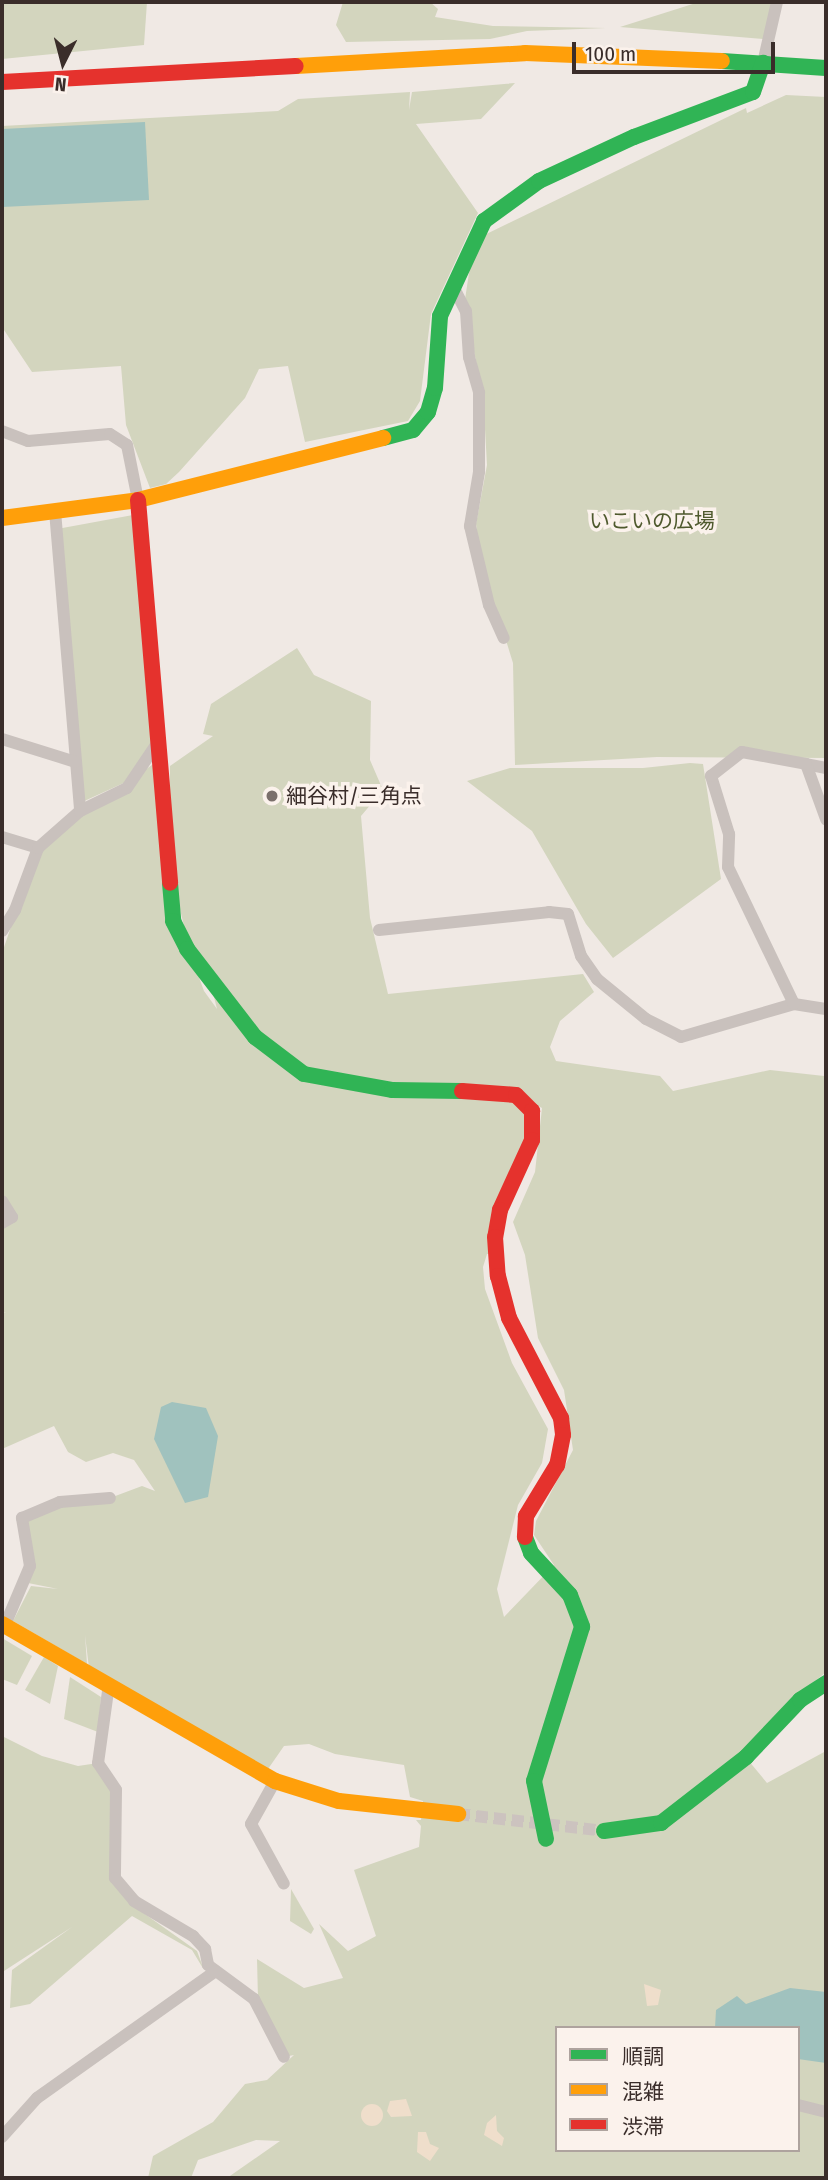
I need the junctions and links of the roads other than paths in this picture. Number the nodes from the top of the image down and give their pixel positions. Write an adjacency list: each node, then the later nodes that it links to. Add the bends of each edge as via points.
1 (776, 2): 2 (street)
2 (763, 63): 3 (street); 4 (street, via 607,52 525,53); 5 (street, via 753,92 634,137 509,200 484,221)
3 (826, 68)
4 (2, 82)
5 (453, 286): 7 (street, via 440,316 435,388 428,412 413,430); 10 (street, via 466,311 469,357 479,393 480,472 470,526 489,605)
6 (2, 431): 7 (street, via 28,441 110,434 127,445)
7 (138, 500): 8 (street); 12 (street)
8 (55, 511): 9 (street); 13 (street)
9 (2, 518)
10 (504, 638)
11 (2, 739): 13 (street)
12 (158, 742): 16 (street, via 127,788); 33 (street, via 173,920 187,949 256,1037 304,1074 325,1080 391,1090 499,1091 516,1095 532,1111 532,1140 500,1210 495,1237 498,1276 509,1318 561,1418 564,1435 557,1465 526,1516 524,1535 531,1553 570,1595 582,1627 534,1781)
13 (76, 762): 16 (street)
14 (806, 764): 15 (street); 17 (street); 22 (street, via 742,752 711,776 729,834 728,867)
15 (826, 768)
16 (80, 811): 19 (street)
17 (826, 819)
18 (2, 837): 19 (street)
19 (38, 848): 21 (street, via 15,910)
20 (379, 930): 22 (street, via 549,912 568,914 580,956 597,979 646,1019 681,1037)
21 (2, 931)
22 (794, 1004): 23 (street)
23 (826, 1009)
24 (2, 1201): 25 (street, via 12,1217)
25 (2, 1223)
26 (110, 1498): 27 (street, via 60,1502 34,1509 22,1518 30,1566)
27 (3, 1625): 29 (street)
28 (826, 1683): 32 (street, via 800,1700 746,1757 661,1823)
29 (109, 1684): 30 (street); 35 (street, via 98,1763 116,1790 115,1878 134,1901 193,1936)
30 (275, 1781): 31 (street, via 339,1801); 34 (street, via 251,1824)
31 (458, 1814)
32 (604, 1830)
33 (546, 1839)
34 (284, 1884)
35 (216, 1970): 36 (street, via 254,1999); 39 (street, via 37,2098)
36 (284, 2057)
37 (800, 2106): 38 (street)
38 (826, 2112)
39 (2, 2137)

